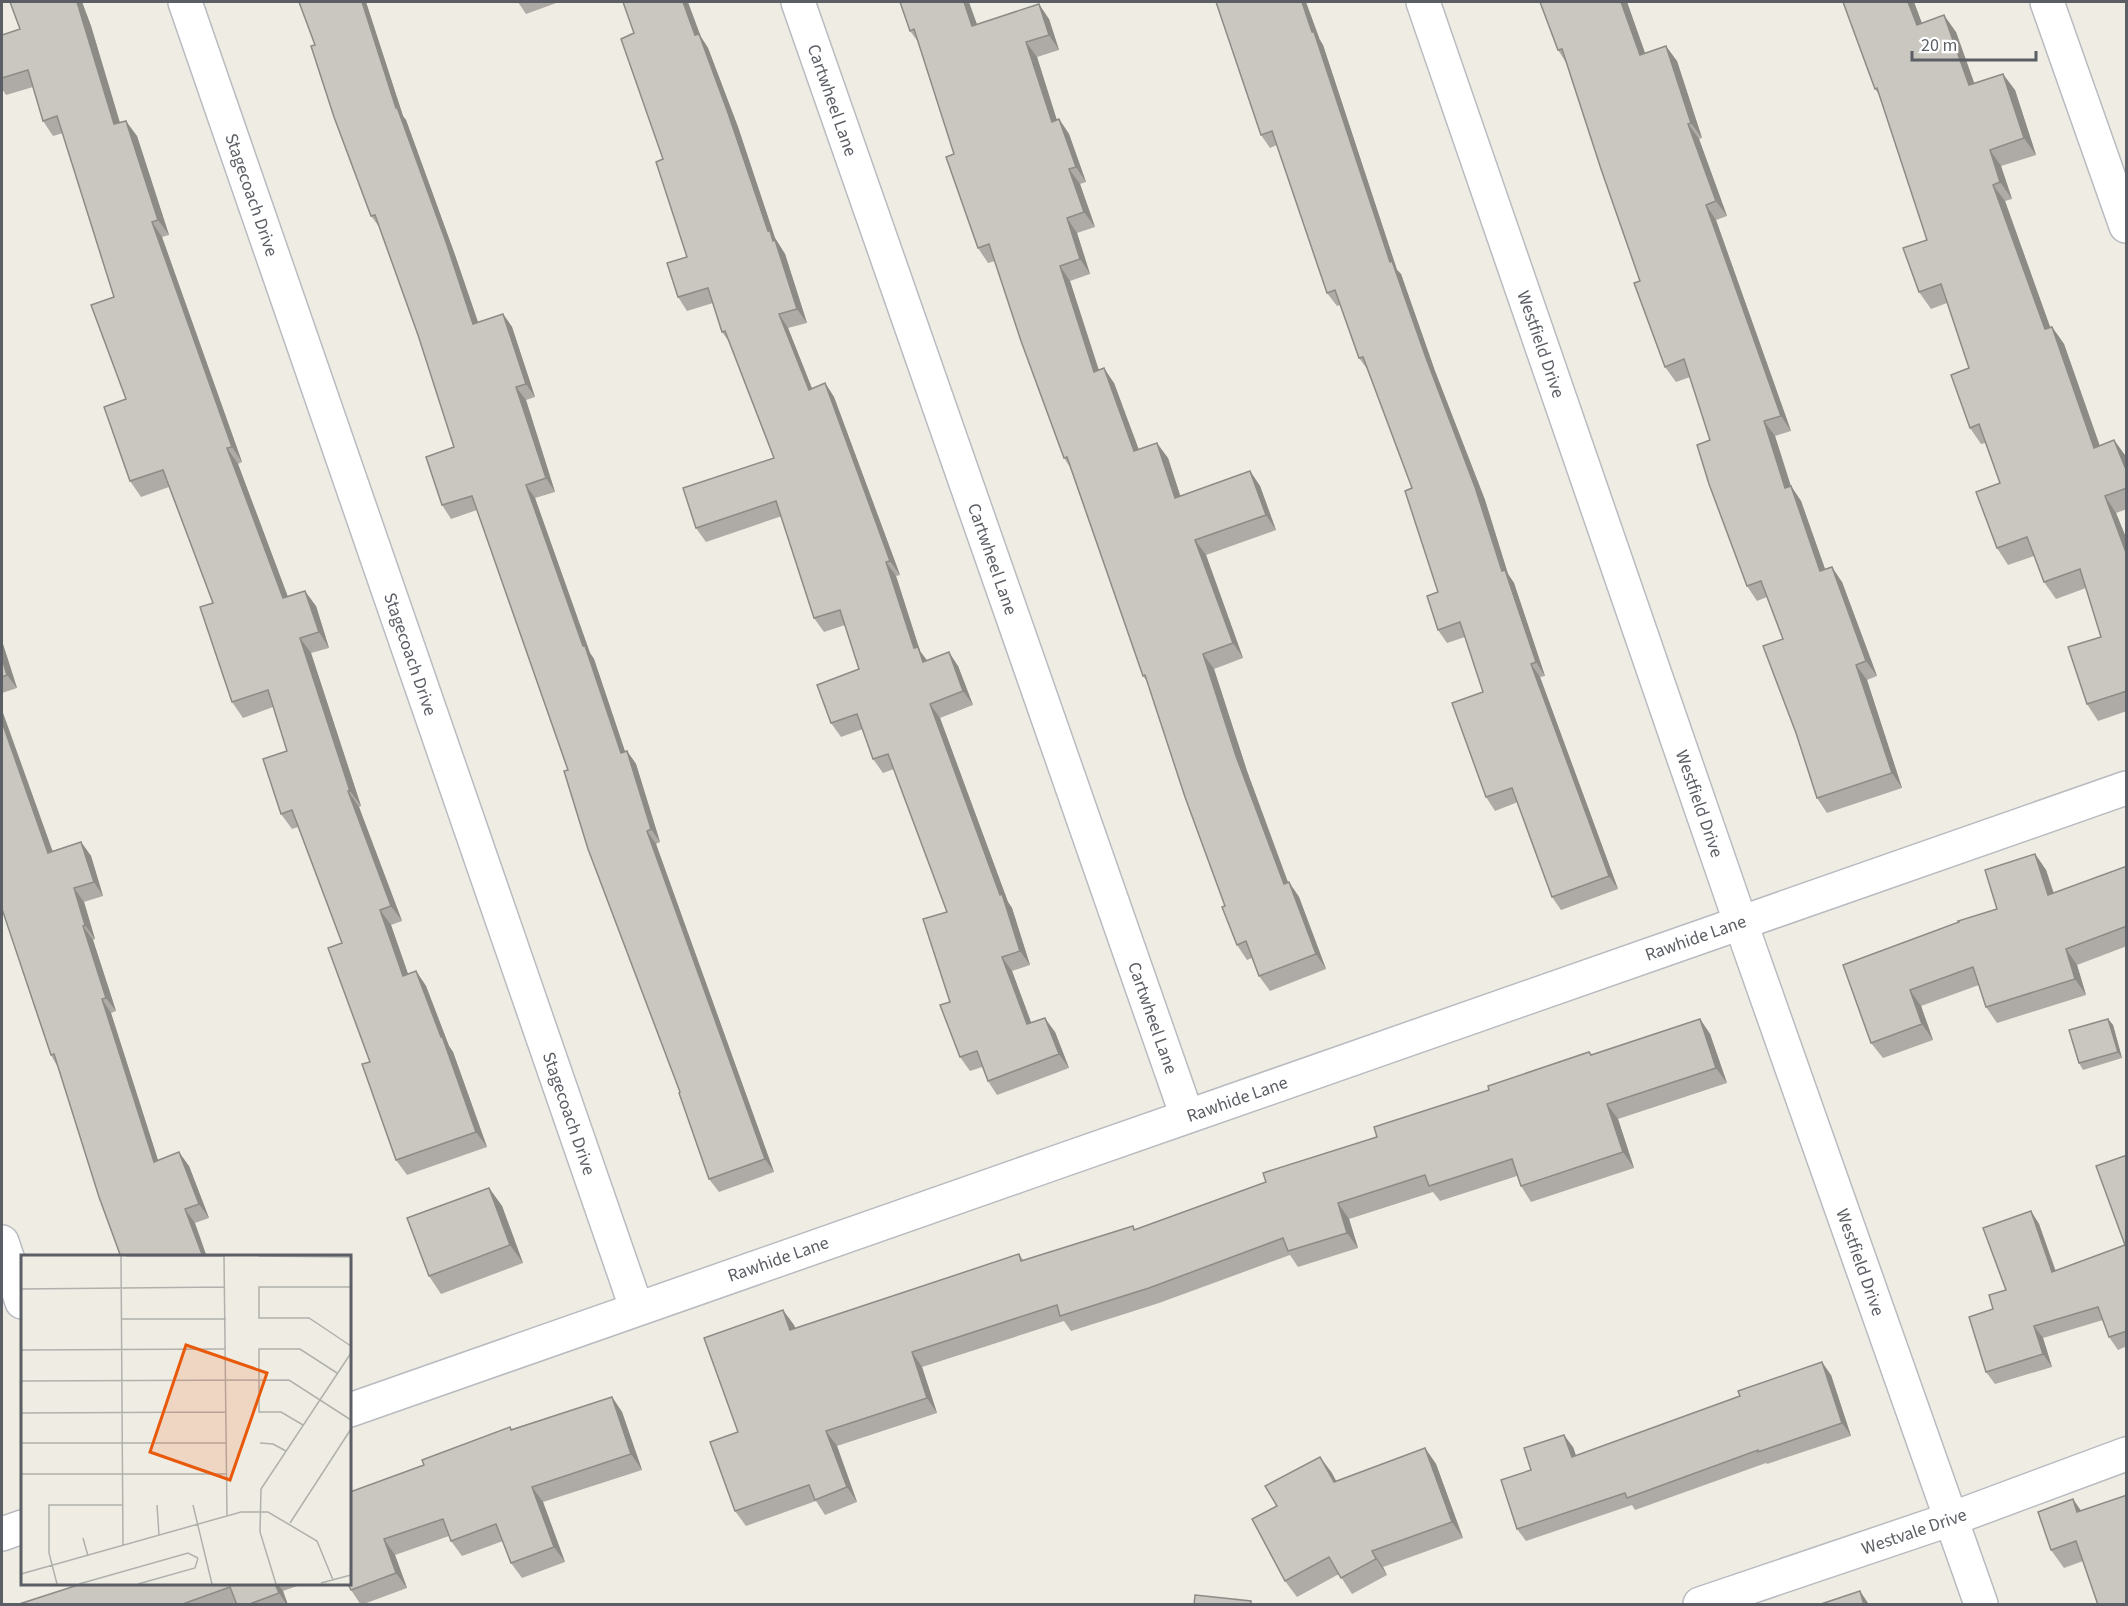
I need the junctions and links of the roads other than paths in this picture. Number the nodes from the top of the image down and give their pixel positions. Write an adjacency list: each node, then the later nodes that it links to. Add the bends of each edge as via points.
1 (185, 2): 11 (street, Stagecoach Drive)
2 (798, 2): 8 (street, Cartwheel Lane)
3 (1423, 2): 7 (street, Westfield Drive)
4 (2047, 2): 5 (street)
5 (2127, 226)
6 (2127, 788): 7 (street, Rawhide Lane)
7 (1740, 921): 8 (street, Rawhide Lane); 14 (street, Westfield Drive)
8 (1187, 1116): 11 (street, Rawhide Lane)
9 (2, 1242): 10 (street)
10 (21, 1299)
11 (636, 1307): 12 (street, Rawhide Lane)
12 (351, 1410)
13 (2127, 1455): 14 (street, Westvale Drive)
14 (1951, 1519): 17 (street, Westvale Drive); 18 (street, Westfield Drive)
15 (21, 1527): 16 (street)
16 (2, 1534)
17 (1700, 1605)
18 (1981, 1605)

